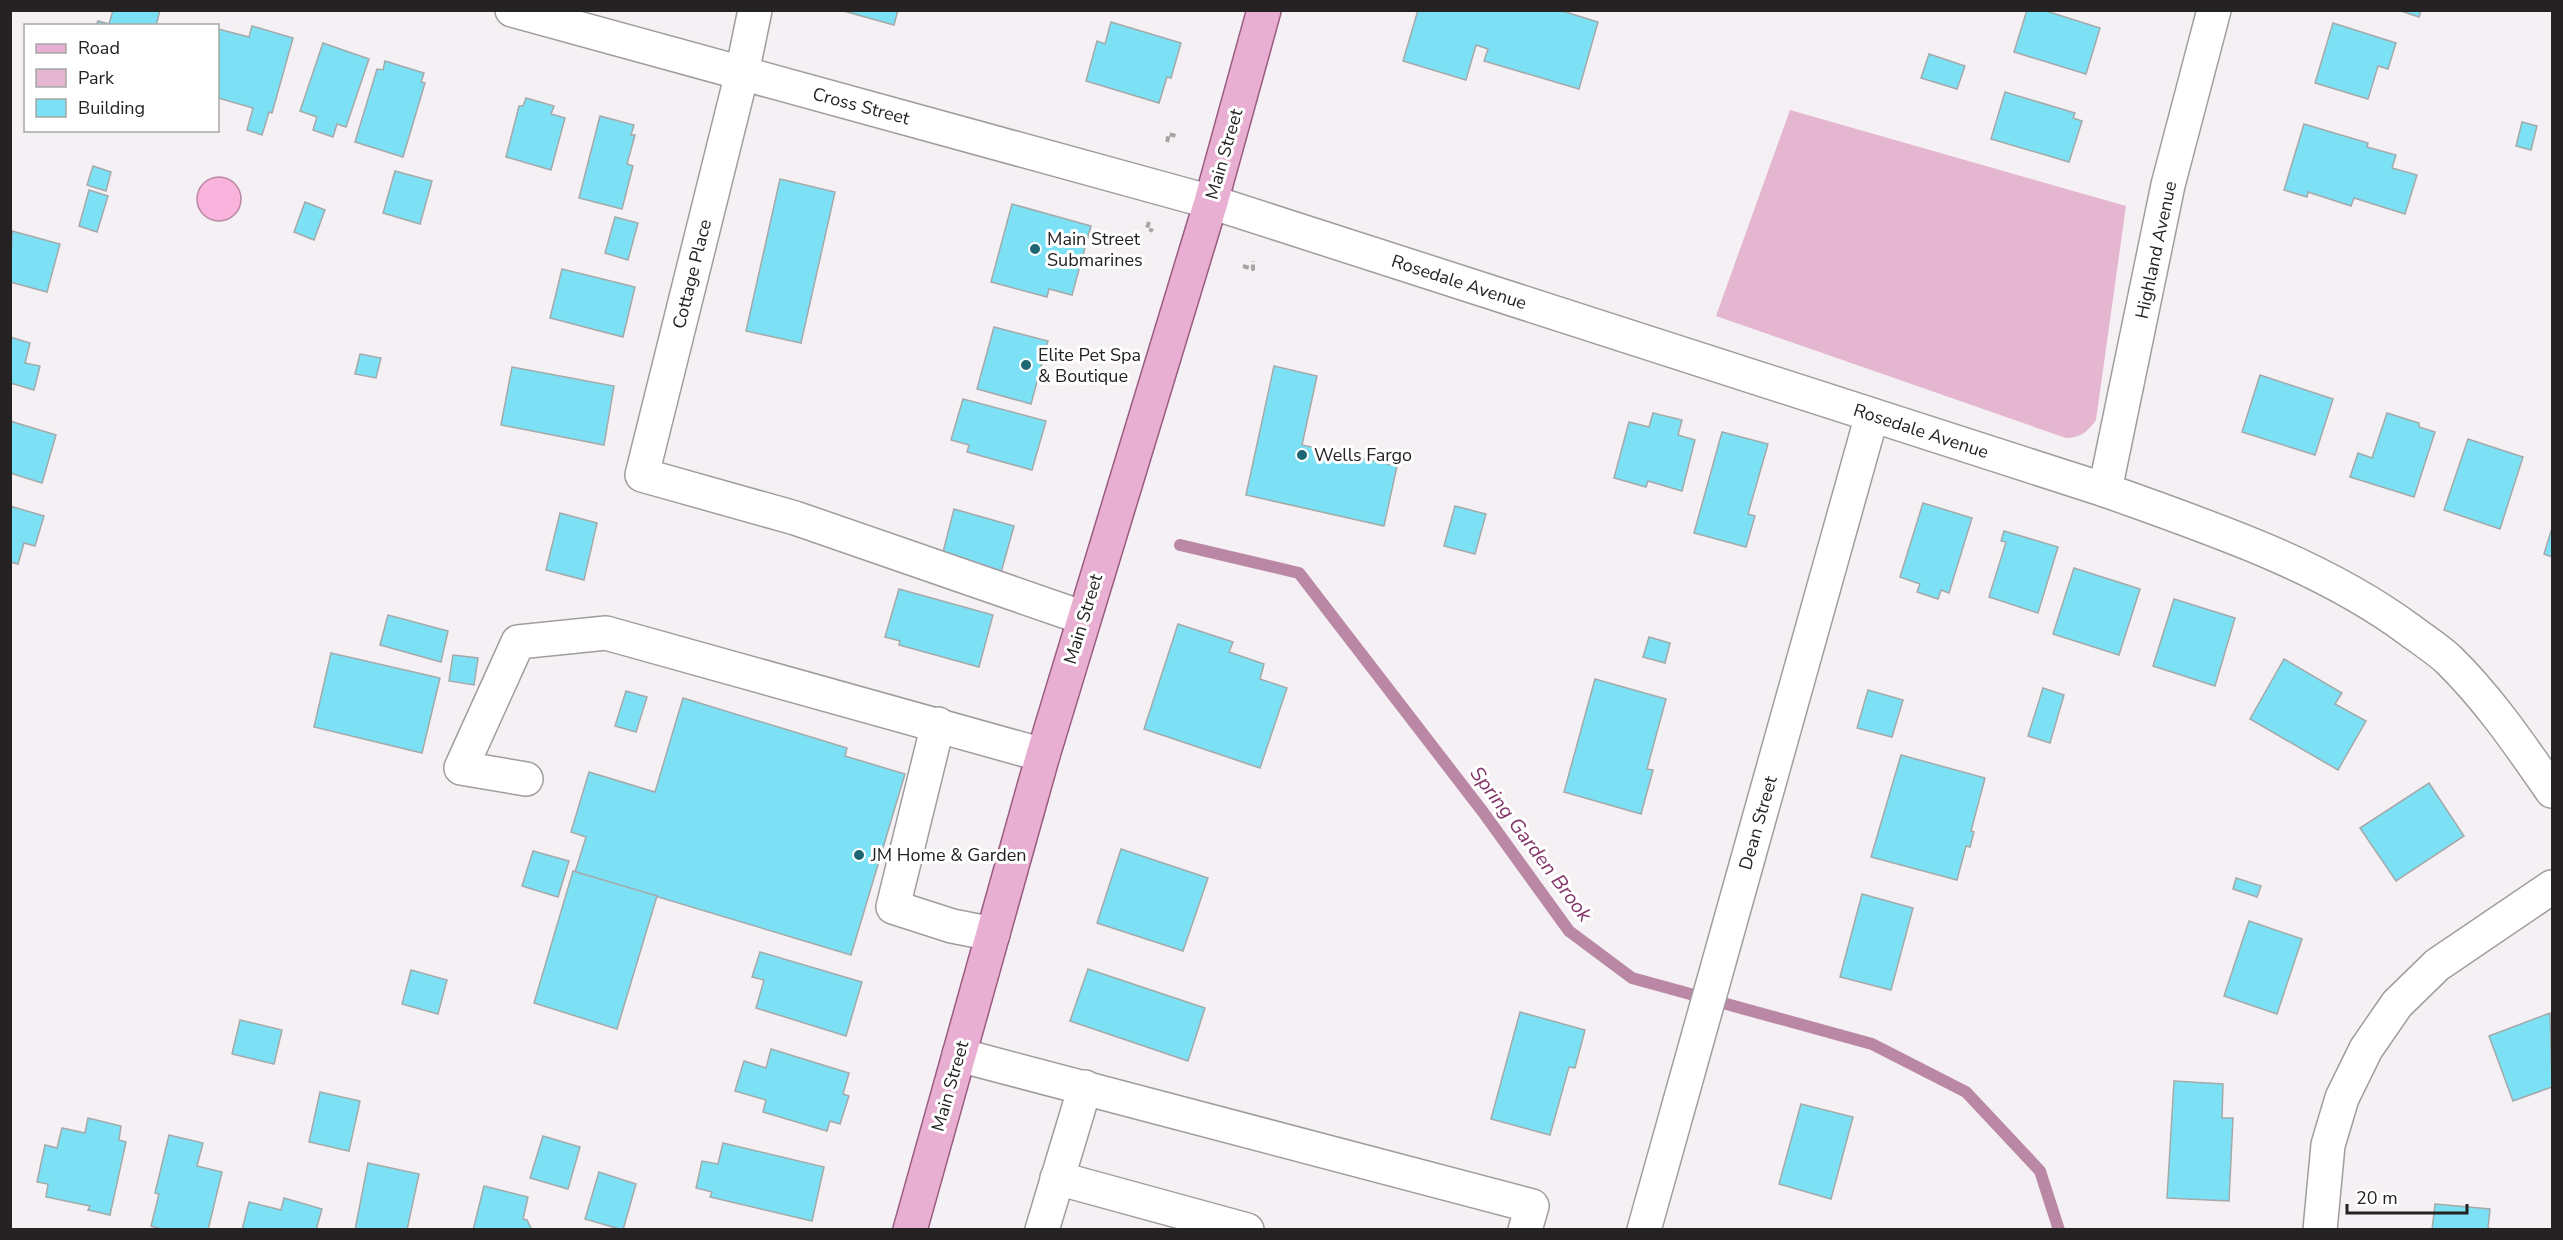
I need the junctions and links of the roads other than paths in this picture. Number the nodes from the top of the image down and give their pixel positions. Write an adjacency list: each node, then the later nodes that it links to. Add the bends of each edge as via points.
1 (512, 10): 5 (street, Cross Street)
2 (755, 10): 6 (street, Cottage Place)
3 (1264, 10): 7 (main road, Main Street)
4 (2214, 10): 9 (street, Highland Avenue, via 2168,185)
5 (554, 16): 6 (street, Cross Street)
6 (742, 73): 7 (street, Cross Street); 10 (street, Cottage Place, via 642,475 795,518)
7 (1211, 202): 8 (street, Rosedale Avenue); 10 (main road, Main Street)
8 (1872, 415): 9 (street, Rosedale Avenue); 24 (street, Dean Street)
9 (2105, 490): 14 (street, Rosedale Avenue, via 2240,540 2323,577 2387,614 2446,657 2491,704)
10 (1083, 618): 12 (main road, Main Street)
11 (938, 724): 12 (street); 13 (street, via 606,633 518,642 461,768); 16 (street, via 893,907)
12 (1043, 755): 16 (main road, Main Street)
13 (526, 779)
14 (2553, 791)
15 (2553, 887): 25 (street, via 2437,965 2397,1004 2366,1049 2342,1098 2328,1145)
16 (993, 934): 17 (main road, Main Street)
17 (959, 1055): 18 (street); 20 (main road, Main Street)
18 (1085, 1087): 19 (street); 23 (street, via 1532,1206)
19 (1057, 1178): 21 (street); 22 (street)
20 (910, 1230)
21 (1042, 1230)
22 (1247, 1230)
23 (1525, 1230)
24 (1644, 1230)
25 (2320, 1230)

